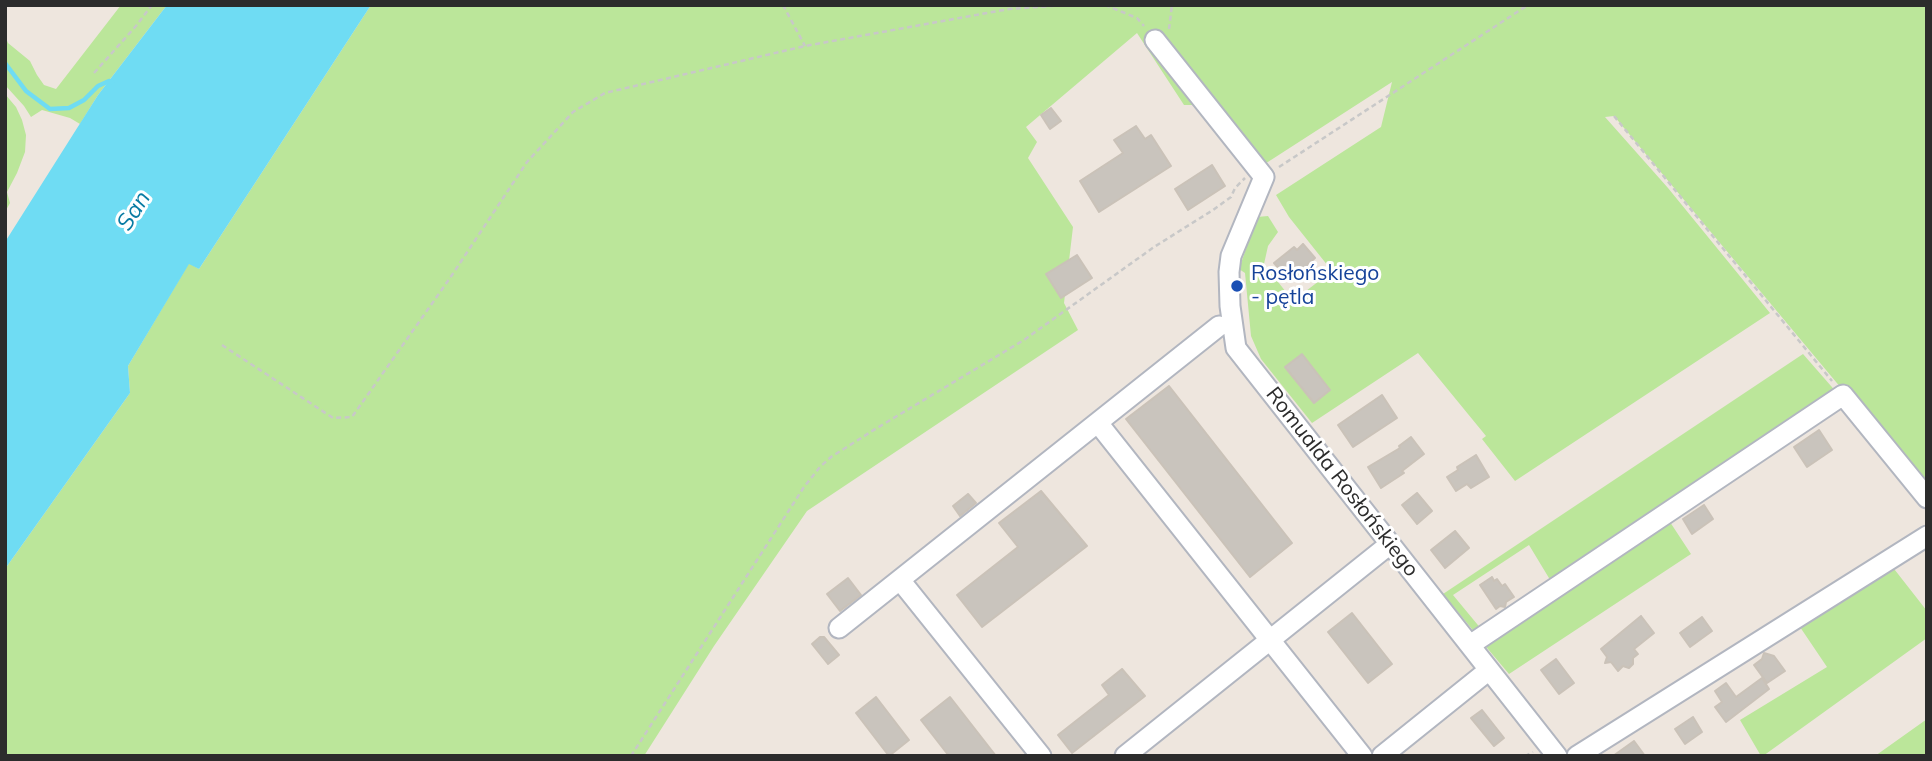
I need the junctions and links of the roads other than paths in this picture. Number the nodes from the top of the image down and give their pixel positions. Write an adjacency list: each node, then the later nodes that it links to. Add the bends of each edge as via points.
1 (1162, 35): 6 (street, Romualda Rosłońskiego, via 1260,173 1231,256 1230,306 1236,348)
2 (1219, 326): 3 (street)
3 (1097, 423): 7 (street); 9 (street)
4 (1927, 498): 10 (street, via 1843,395)
5 (1927, 536): 17 (street)
6 (1390, 544): 9 (street); 10 (street, Romualda Rosłońskiego)
7 (900, 580): 8 (street); 12 (street)
8 (839, 628)
9 (1270, 640): 13 (street); 14 (street)
10 (1470, 645): 11 (street, Romualda Rosłońskiego)
11 (1489, 670): 15 (street); 16 (street, Romualda Rosłońskiego)
12 (1041, 756)
13 (1125, 756)
14 (1362, 756)
15 (1382, 756)
16 (1558, 756)
17 (1577, 756)

